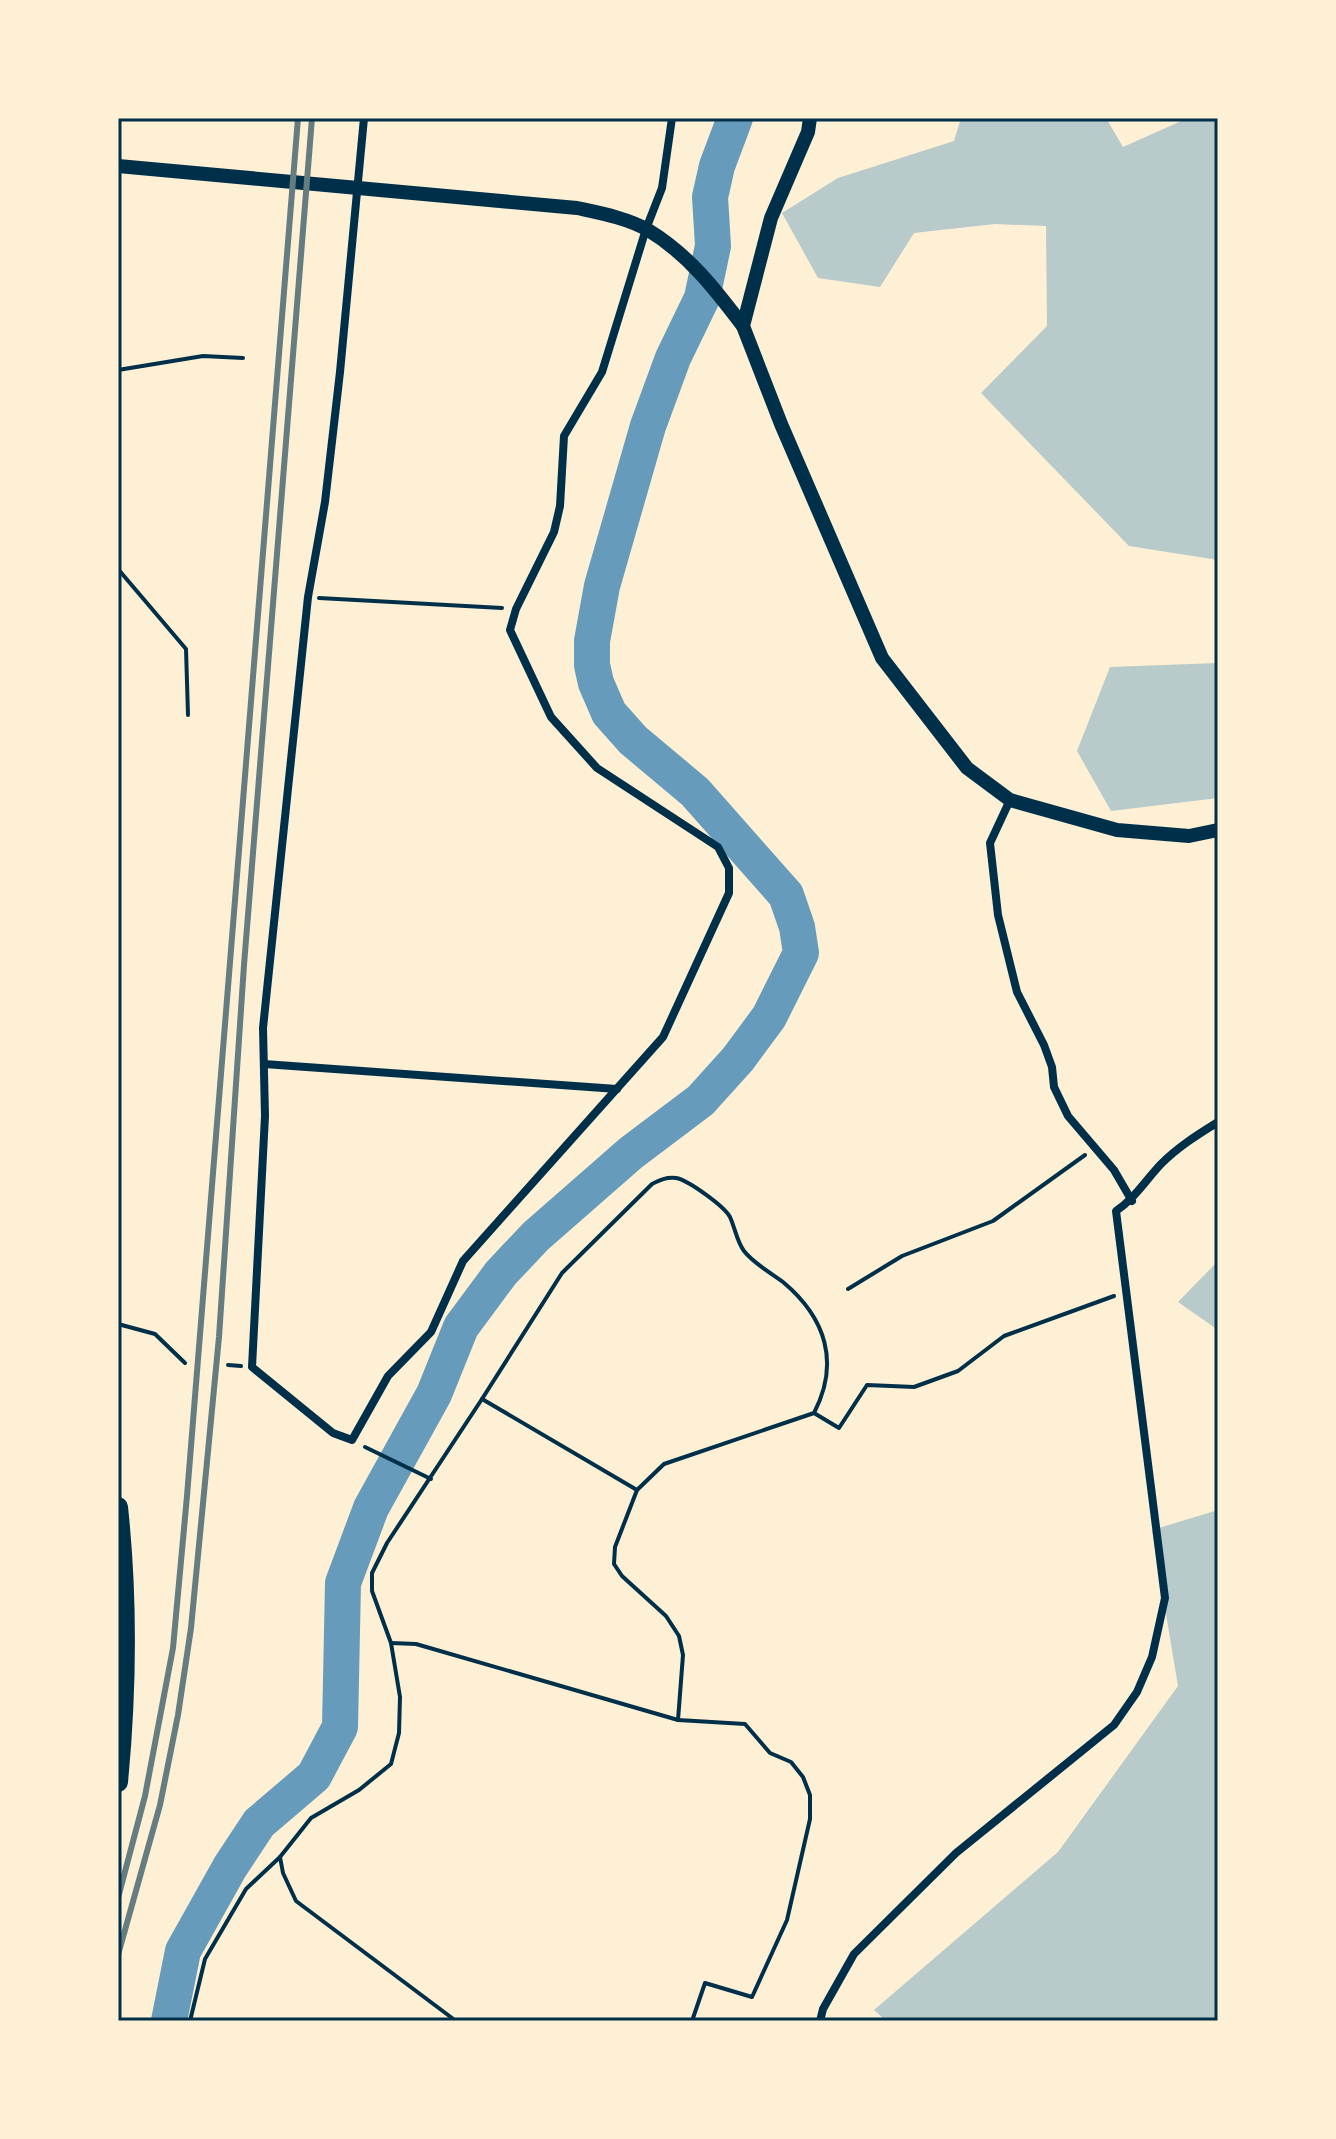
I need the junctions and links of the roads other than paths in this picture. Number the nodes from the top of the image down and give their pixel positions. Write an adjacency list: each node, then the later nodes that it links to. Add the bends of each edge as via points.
1 (364, 118): 5 (street)
2 (672, 118): 6 (street, via 662,188)
3 (810, 118): 7 (street, via 771,218)
4 (118, 166): 5 (street)
5 (357, 186): 6 (street, via 577,208); 10 (street, via 325,502 308,597 263,1028)
6 (646, 229): 7 (street, via 703,273); 11 (street, via 602,372 564,436 554,532 510,630 551,717 597,768 718,847 729,868 729,893 663,1037)
7 (743, 326): 8 (street, via 882,658 967,768)
8 (1010, 800): 9 (street, via 1117,830 1189,836); 13 (street, via 990,843 998,915 1017,992 1068,1116 1114,1170)
9 (1218, 830)
10 (264, 1064): 11 (street); 11 (street, via 252,1367 333,1433 352,1440 388,1376 431,1332 463,1261)
11 (617, 1089)
12 (1218, 1122): 13 (street, via 1178,1147)
13 (1132, 1201): 16 (street, via 1116,1211 1165,1598 1152,1657 1114,1725 956,1853 854,1954)
14 (118, 1507): 15 (main road, via 126,1697)
15 (118, 1782)
16 (820, 2021)

